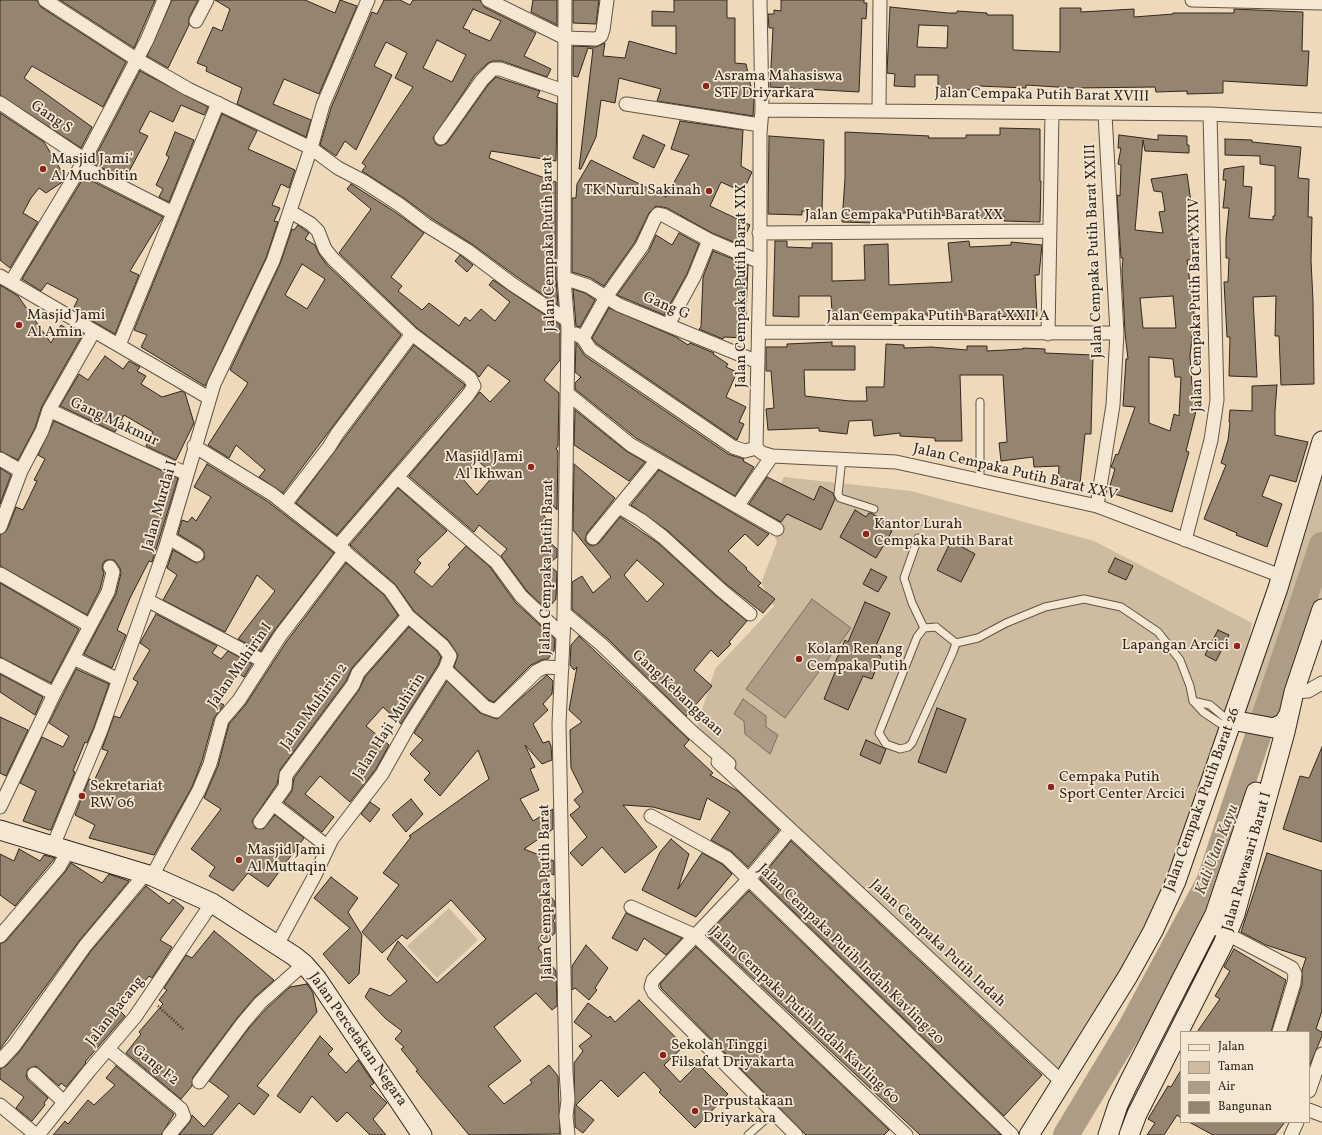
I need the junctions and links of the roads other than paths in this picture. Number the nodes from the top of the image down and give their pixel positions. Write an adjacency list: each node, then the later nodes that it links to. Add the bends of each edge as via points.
1 (45, 0): 14 (street)
2 (164, 0): 14 (street)
3 (207, 0): 12 (street)
4 (368, 0): 27 (street, Jalan Murdai I, via 323,105)
5 (488, 0): 13 (street)
6 (565, 0): 13 (street, Jalan Cempaka Putih Barat)
7 (607, 0): 13 (street, via 601,36 596,39)
8 (760, 0): 19 (street, Jalan Cempaka Putih Barat XIX)
9 (880, 0): 20 (street)
10 (1192, 0): 11 (street)
11 (1322, 3)
12 (196, 21)
13 (565, 38): 15 (street, Jalan Cempaka Putih Barat)
14 (136, 59): 17 (street); 28 (street)
15 (564, 91): 26 (street, via 500,69 493,69 482,80); 36 (street, Jalan Cempaka Putih Barat)
16 (0, 103): 28 (street, Gang S)
17 (218, 103): 27 (street); 30 (street)
18 (626, 104): 25 (street)
19 (762, 110): 20 (street, Jalan Cempaka Putih Barat XVIII); 25 (street, Jalan Cempaka Putih Barat XIX)
20 (879, 110): 21 (street, Jalan Cempaka Putih Barat XVIII)
21 (1052, 113): 22 (street, Jalan Cempaka Putih Barat XVIII); 31 (street)
22 (1105, 114): 23 (street, Jalan Cempaka Putih Barat XVIII); 43 (street, Jalan Cempaka Putih Barat XXIII)
23 (1210, 114): 24 (street, Jalan Cempaka Putih Barat XVIII); 74 (street, Jalan Cempaka Putih Barat XXIV, via 1217,400 1212,440)
24 (1322, 120)
25 (760, 125): 32 (street, Jalan Cempaka Putih Barat XIX)
26 (441, 138)
27 (311, 148): 29 (street, Jalan Murdai I); 39 (street, via 468,251)
28 (83, 163): 30 (street, Gang S); 37 (street)
29 (290, 212): 44 (street, via 312,224 333,259); 50 (street, Jalan Murdai I, via 274,261)
30 (173, 213): 47 (street)
31 (1050, 231): 32 (street, Jalan Cempaka Putih Barat XX); 45 (street)
32 (759, 233): 34 (street, Jalan Cempaka Putih Barat XIX)
33 (709, 240): 34 (street); 38 (street, via 658,214 642,246); 40 (street, via 694,277)
34 (760, 262): 42 (street, Jalan Cempaka Putih Barat XIX)
35 (0, 276): 37 (street)
36 (564, 278): 38 (street, Gang G, via 588,286); 39 (street, Jalan Cempaka Putih Barat)
37 (11, 282): 41 (street)
38 (606, 297): 40 (street, Gang G); 46 (street)
39 (567, 325): 46 (street); 49 (street, Jalan Cempaka Putih Barat)
40 (668, 325): 48 (street, Gang G)
41 (94, 331): 47 (street); 52 (street)
42 (759, 332): 45 (street, Jalan Cempaka Putih Barat XXII A); 48 (street, Jalan Cempaka Putih Barat XIX)
43 (1116, 333): 45 (street, Jalan Cempaka Putih Barat XXII A); 66 (street, Jalan Cempaka Putih Barat XXIII, via 1113,405)
44 (412, 334): 62 (street, Jalan Muhirin I, via 470,378 474,386); 64 (street)
45 (1048, 334)
46 (583, 338): 55 (street, via 590,350 733,447 745,451)
47 (119, 346): 50 (street)
48 (758, 362): 55 (street, Jalan Cempaka Putih Barat XIX)
49 (567, 393): 59 (street, via 631,445); 82 (street, Jalan Cempaka Putih Barat)
50 (209, 398): 54 (street, Jalan Murdai I)
51 (980, 402): 63 (lane)
52 (49, 410): 60 (street, via 42,431); 61 (street, Gang Makmur)
53 (1322, 441): 79 (street, Jalan Cempaka Putih Barat 26)
54 (194, 446): 61 (street, Jalan Murdai I); 64 (street)
55 (756, 448): 56 (street, Jalan Cempaka Putih Barat XXV)
56 (772, 456): 58 (street, Jalan Cempaka Putih Barat XXV); 65 (street)
57 (0, 459): 60 (street)
58 (842, 459): 63 (street, Jalan Cempaka Putih Barat XXV, via 896,462); 68 (lane, via 838,494 840,498)
59 (657, 460): 65 (street); 67 (street)
60 (21, 471): 69 (street)
61 (187, 474): 71 (street, Jalan Murdai I)
62 (397, 477): 75 (street, Jalan Muhirin I); 87 (street, via 496,562 521,596)
63 (980, 480): 66 (street, Jalan Cempaka Putih Barat XXV)
64 (285, 504): 75 (street)
65 (738, 505): 70 (street)
66 (1097, 506): 74 (street, Jalan Cempaka Putih Barat XXV)
67 (618, 507): 72 (street); 83 (street, via 663,537)
68 (874, 509)
69 (0, 527)
70 (777, 529)
71 (169, 538): 76 (street); 80 (street, Jalan Murdai I)
72 (594, 538)
73 (918, 538): 86 (lane, via 904,578)
74 (1184, 540): 79 (street, Jalan Cempaka Putih Barat XXV)
75 (342, 549): 84 (street, via 390,590); 90 (street, Jalan Muhirin I)
76 (197, 555)
77 (110, 567): 85 (street, via 113,572 110,586)
78 (0, 574): 85 (street)
79 (1281, 576): 99 (street, Jalan Cempaka Putih Barat 26)
80 (147, 600): 90 (street); 94 (street, Jalan Murdai I)
81 (1322, 609): 96 (street, Jalan Rawasari Barat I)
82 (564, 613): 87 (street, Jalan Cempaka Putih Barat); 102 (street, Gang Kebanggaan, via 602,645 692,732 748,780 761,796)
83 (750, 614)
84 (408, 616): 93 (street, Jalan Haji Muhirin, via 448,652 450,656); 103 (street, Jalan Muhirin 2, via 358,673 353,685 286,775 285,787)
85 (89, 626): 89 (street)
86 (924, 628): 88 (lane, via 936,627); 88 (lane, via 916,638 879,733 886,744 900,749 912,743)
87 (563, 636): 92 (street, Jalan Cempaka Putih Barat)
88 (956, 643): 99 (lane, via 978,638 1006,623 1052,605 1084,599 1121,607 1158,632 1180,660 1193,701 1203,712)
89 (73, 658): 94 (street); 97 (street)
90 (263, 661): 112 (street, Jalan Muhirin I, via 239,700 222,720 210,764 199,790)
91 (0, 665): 97 (street)
92 (562, 668): 93 (street, via 545,667 537,671 496,712 485,707); 142 (street, Jalan Cempaka Putih Barat, via 559,724)
93 (445, 669): 110 (street, Jalan Haji Muhirin, via 382,774)
94 (119, 680): 111 (street, Jalan Murdai I)
95 (1322, 683): 96 (street, via 1308,690)
96 (1294, 692): 98 (street, Jalan Rawasari Barat I)
97 (54, 694): 104 (street)
98 (1289, 714): 100 (street, via 1284,723); 109 (street, Jalan Rawasari Barat I)
99 (1233, 723): 100 (street); 131 (street, Jalan Cempaka Putih Barat 26, via 1176,881 1153,931)
100 (1270, 727): 109 (street, Jalan Rawasari Barat I, via 1274,739)
101 (718, 762): 102 (street, Jalan Cempaka Putih Indah)
102 (761, 802): 108 (street, Jalan Cempaka Putih Indah)
103 (273, 804): 106 (street, Jalan Muhirin 2); 110 (street)
104 (0, 807)
105 (650, 816): 113 (street, Jalan Cempaka Putih Indah Kavling 20, via 727,858)
106 (260, 822)
107 (0, 830): 111 (street, Jalan Percetakan Negara)
108 (790, 830): 113 (street); 131 (street, Jalan Cempaka Putih Indah)
109 (1251, 830): 116 (street, Jalan Rawasari Barat I); 117 (street, Jalan Rawasari Barat I, via 1235,914)
110 (328, 847): 120 (street, Jalan Haji Muhirin)
111 (60, 849): 112 (street, Jalan Percetakan Negara); 118 (street, Jalan Murdai I, via 59,867)
112 (149, 874): 114 (street, Jalan Percetakan Negara); 128 (street, Jalan Muhirin I, via 86,946 14,1046)
113 (749, 879): 119 (street); 146 (street, Jalan Cempaka Putih Indah Kavling 20)
114 (212, 903): 120 (street, Jalan Percetakan Negara); 126 (street, Jalan Bacang, via 148,998)
115 (631, 907): 119 (street, Jalan Cempaka Putih Indah Kavling 60)
116 (1210, 925): 117 (street); 122 (street, Jalan Rawasari Barat I)
117 (1227, 934): 123 (street, Jalan Rawasari Barat I); 124 (street, via 1292,968 1295,974 1294,983)
118 (0, 936)
119 (696, 936): 136 (street, via 653,980 651,987 654,993); 145 (street, Jalan Cempaka Putih Indah Kavling 60)
120 (277, 945): 121 (street, Jalan Percetakan Negara)
121 (304, 964): 130 (street, via 260,1003); 141 (street, Jalan Percetakan Negara, via 317,979)
122 (1155, 1030): 125 (street); 148 (street, Jalan Rawasari Barat I, via 1126,1088)
123 (1183, 1031)
124 (1278, 1031)
125 (1178, 1042): 149 (street, Jalan Rawasari Barat I, via 1137,1114)
126 (108, 1049): 133 (street, Jalan Bacang); 140 (street, Gang F2, via 181,1108 184,1116)
127 (1322, 1054): 132 (street)
128 (0, 1061)
129 (34, 1074): 133 (street)
130 (199, 1082)
131 (1062, 1082): 147 (street, Jalan Cempaka Putih Barat 26)
132 (1310, 1088)
133 (64, 1102): 139 (street, Jalan Bacang)
134 (0, 1105): 139 (street)
135 (1310, 1110): 137 (street)
136 (774, 1112): 143 (lane); 144 (street)
137 (1322, 1115)
138 (1297, 1123): 150 (street)
139 (37, 1135)
140 (169, 1135)
141 (422, 1135)
142 (568, 1135)
143 (748, 1135)
144 (796, 1135)
145 (906, 1135)
146 (1012, 1135)
147 (1029, 1135)
148 (1108, 1135)
149 (1130, 1135)
150 (1291, 1135)

